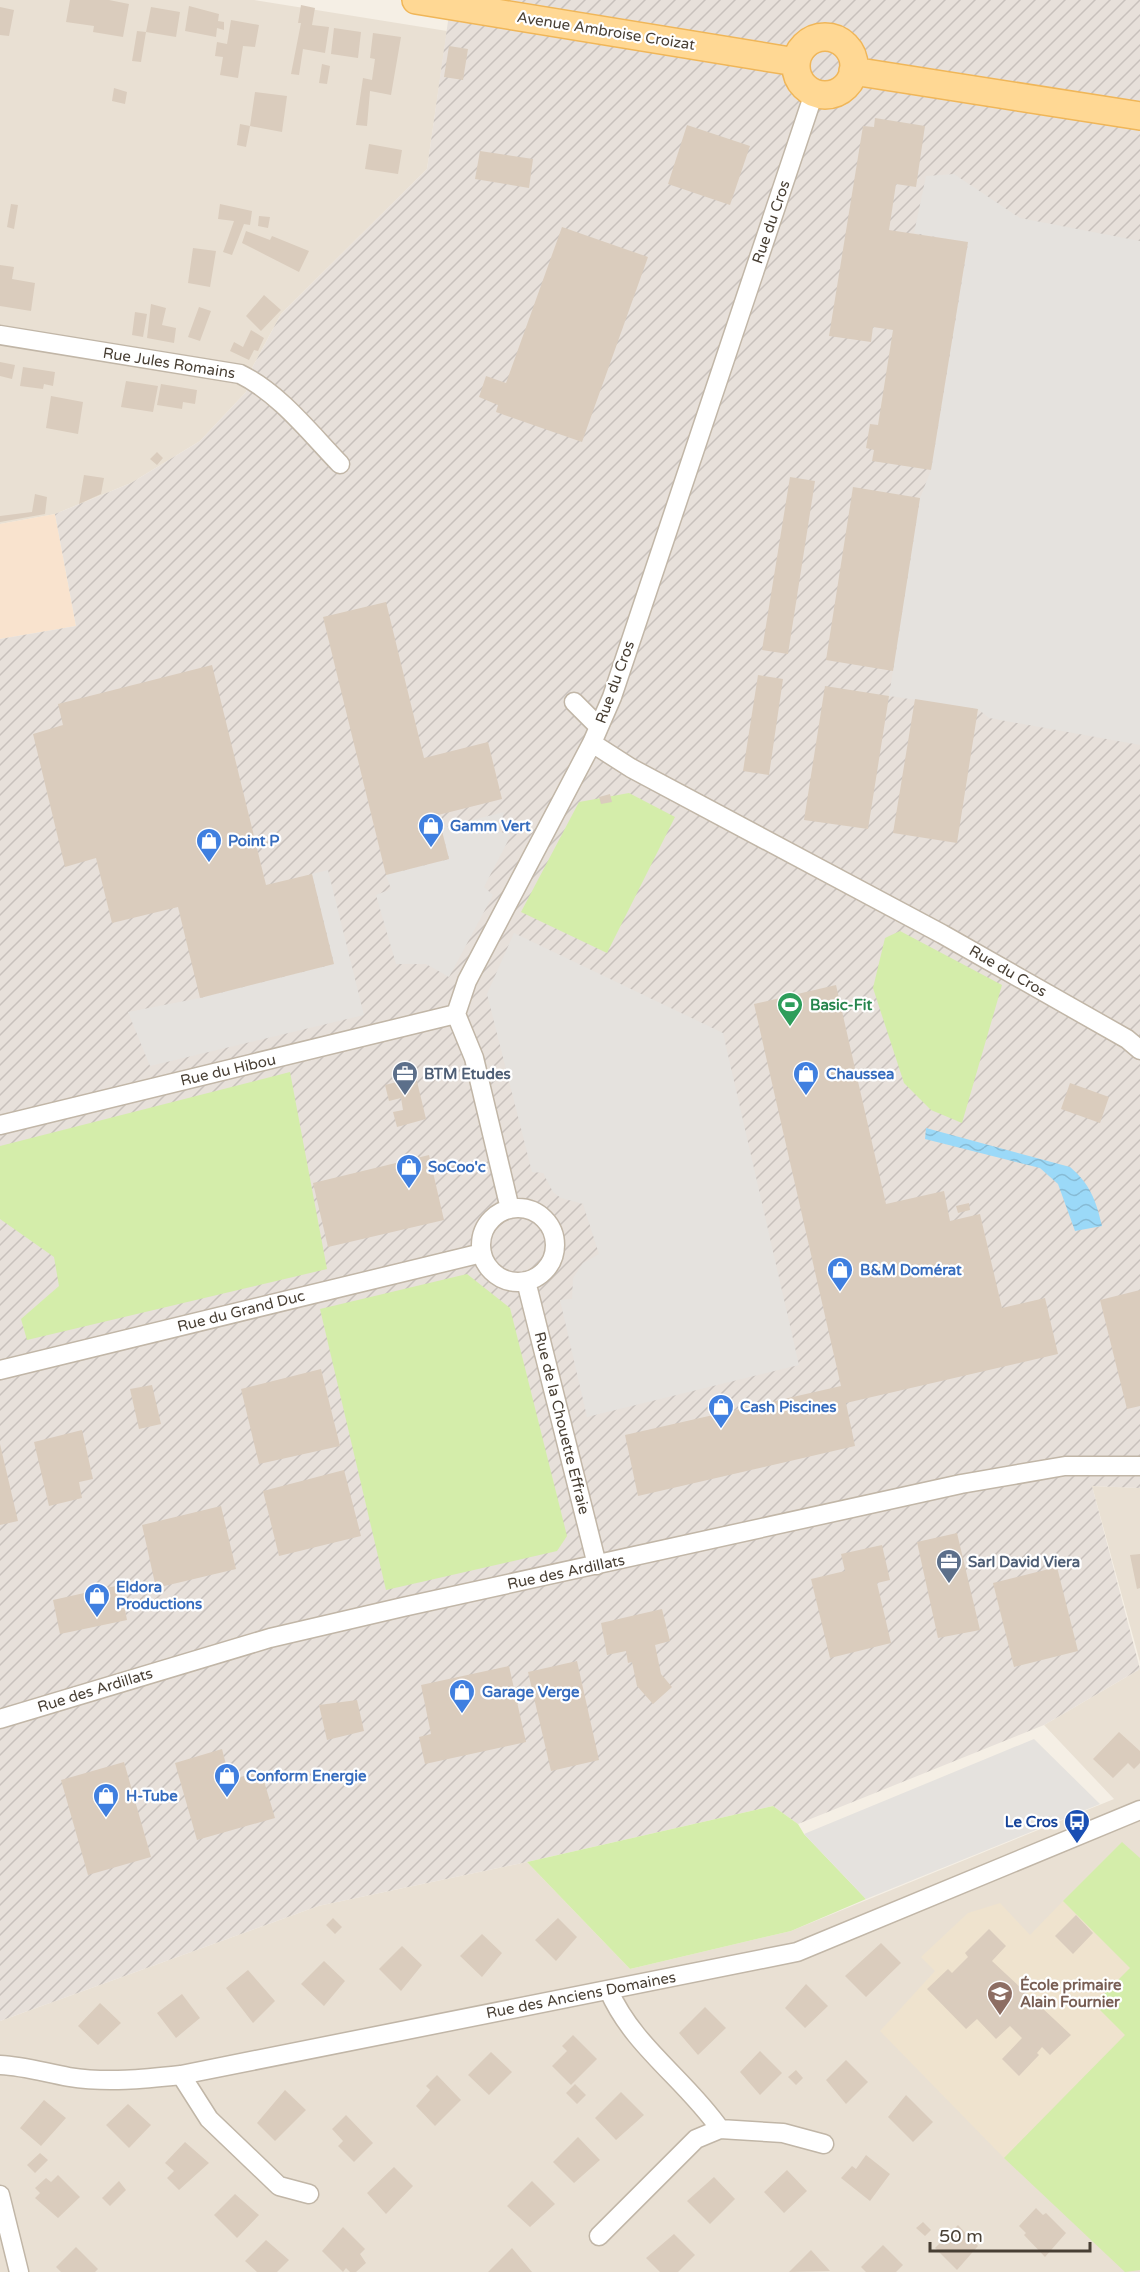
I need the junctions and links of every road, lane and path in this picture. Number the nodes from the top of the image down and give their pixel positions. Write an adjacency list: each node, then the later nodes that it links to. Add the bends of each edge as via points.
1 (416, 0): 2 (main road, Avenue Ambroise Croizat)
2 (796, 62): 3 (main road, via 812,40 830,37 839,40 851,53); 4 (main road, via 800,81)
3 (853, 71): 4 (main road, via 839,91); 5 (main road)
4 (814, 93): 9 (street, Rue du Cros)
5 (1140, 116)
6 (0, 335): 7 (street, Rue Jules Romains, via 240,374 273,396)
7 (340, 464)
8 (574, 702): 9 (street)
9 (596, 735): 10 (street, via 472,971); 11 (street, Rue du Cros, via 631,768 942,934)
10 (456, 1014): 12 (street, Rue du Hibou); 13 (street, via 474,1058)
11 (1140, 1050)
12 (0, 1125)
13 (510, 1209): 14 (street, via 490,1220 481,1241); 15 (street, via 532,1210 542,1216 554,1236 553,1259 537,1277)
14 (482, 1253): 15 (street, via 493,1273 503,1279); 16 (street, Rue du Grand Duc)
15 (526, 1281): 18 (street, Rue de la Chouette Effraie)
16 (0, 1370)
17 (1140, 1466): 18 (street, Rue des Ardillats, via 1065,1466 961,1484)
18 (597, 1565): 19 (street, Rue des Ardillats, via 314,1626)
19 (0, 1719)
20 (1140, 1810): 21 (street, Rue des Anciens Domaines, via 797,1952)
21 (609, 1991): 23 (street, Rue des Anciens Domaines); 24 (street, via 629,2028 704,2106)
22 (0, 2065): 23 (street, Rue des Anciens Domaines, via 70,2077 127,2081)
23 (181, 2075): 26 (street, via 209,2119 279,2186)
24 (720, 2129): 25 (street, via 791,2134); 28 (street, via 696,2139)
25 (824, 2144)
26 (309, 2194)
27 (0, 2195): 29 (street)
28 (599, 2236)
29 (19, 2272)

